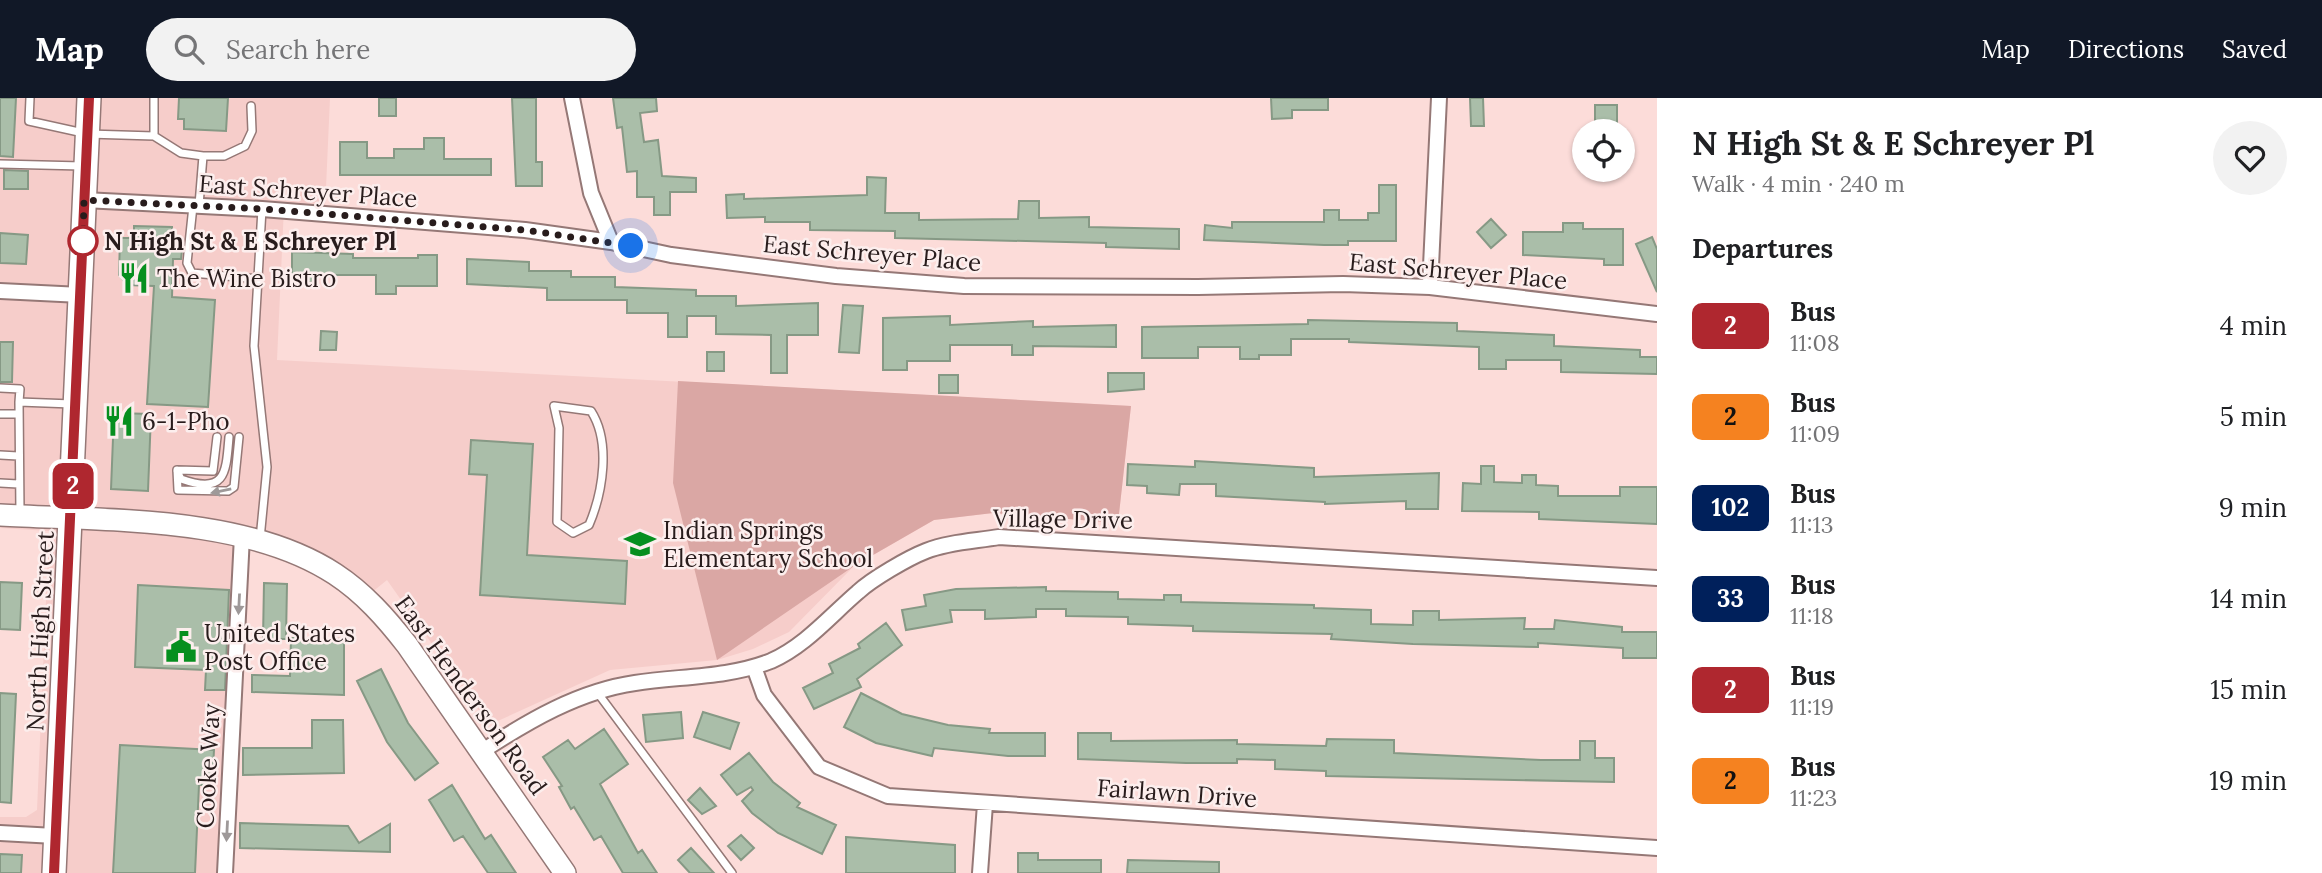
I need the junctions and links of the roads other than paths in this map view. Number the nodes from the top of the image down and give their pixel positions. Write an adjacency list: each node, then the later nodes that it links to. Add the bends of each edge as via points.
1 (30, 98): 7 (lane, via 29,121)
2 (89, 98): 7 (main road, North High Street)
3 (155, 98): 8 (lane)
4 (572, 98): 15 (street, via 591,193)
5 (1439, 98): 17 (street)
6 (251, 106): 9 (lane, via 252,131 245,146 223,156)
7 (88, 134): 8 (lane); 11 (main road, North High Street)
8 (154, 136): 9 (lane, via 181,153)
9 (203, 156): 13 (lane)
10 (0, 164): 11 (lane)
11 (86, 166): 12 (main road, North High Street)
12 (84, 200): 13 (street, East Schreyer Place); 19 (main road, North High Street)
13 (196, 206): 14 (street, East Schreyer Place); 16 (lane, via 187,264 192,273)
14 (262, 209): 15 (street, East Schreyer Place, via 525,230); 16 (lane)
15 (611, 242): 17 (street, East Schreyer Place, via 671,255 836,276 964,286)
16 (258, 279): 37 (lane, via 254,346 267,474)
17 (1430, 287): 20 (street, East Schreyer Place)
18 (0, 291): 19 (street)
19 (81, 295): 23 (main road, North High Street)
20 (1657, 314)
21 (0, 388): 22 (lane, via 20,389)
22 (19, 402): 23 (lane); 26 (lane)
23 (76, 404): 36 (main road, North High Street)
24 (554, 406): 24 (lane, via 559,428 557,522 573,533 589,525 600,499 601,427 591,411)
25 (0, 414): 26 (lane)
26 (19, 414): 31 (lane)
27 (217, 437): 32 (lane, via 213,471)
28 (229, 437): 32 (lane, via 222,478 214,483 191,482 181,479)
29 (239, 438): 32 (lane, one-way to 32, via 234,487 228,491 178,490)
30 (0, 455): 31 (lane)
31 (18, 456): 34 (lane)
32 (177, 470)
33 (0, 484): 34 (lane)
34 (18, 484): 35 (lane)
35 (10, 515): 36 (main road, East Henderson Road)
36 (72, 519): 37 (main road, East Henderson Road, via 192,528); 44 (main road, North High Street)
37 (251, 538): 41 (main road, East Henderson Road, via 334,573 382,613); 47 (street, Cooke Way, one-way to 47)
38 (1657, 578): 39 (street, Village Drive, via 999,537 926,551 859,590 788,653)
39 (754, 667): 40 (street, Village Drive); 42 (street, Fairlawn Drive, via 764,695 819,767 888,796)
40 (597, 692): 41 (street, Village Drive, via 527,722); 49 (lane)
41 (481, 752): 48 (main road, East Henderson Road)
42 (985, 804): 45 (street, Fairlawn Drive); 50 (street)
43 (0, 833): 44 (street)
44 (55, 836): 46 (main road, North High Street)
45 (1657, 848)
46 (54, 873)
47 (225, 873)
48 (565, 873)
49 (732, 873)
50 (980, 873)

